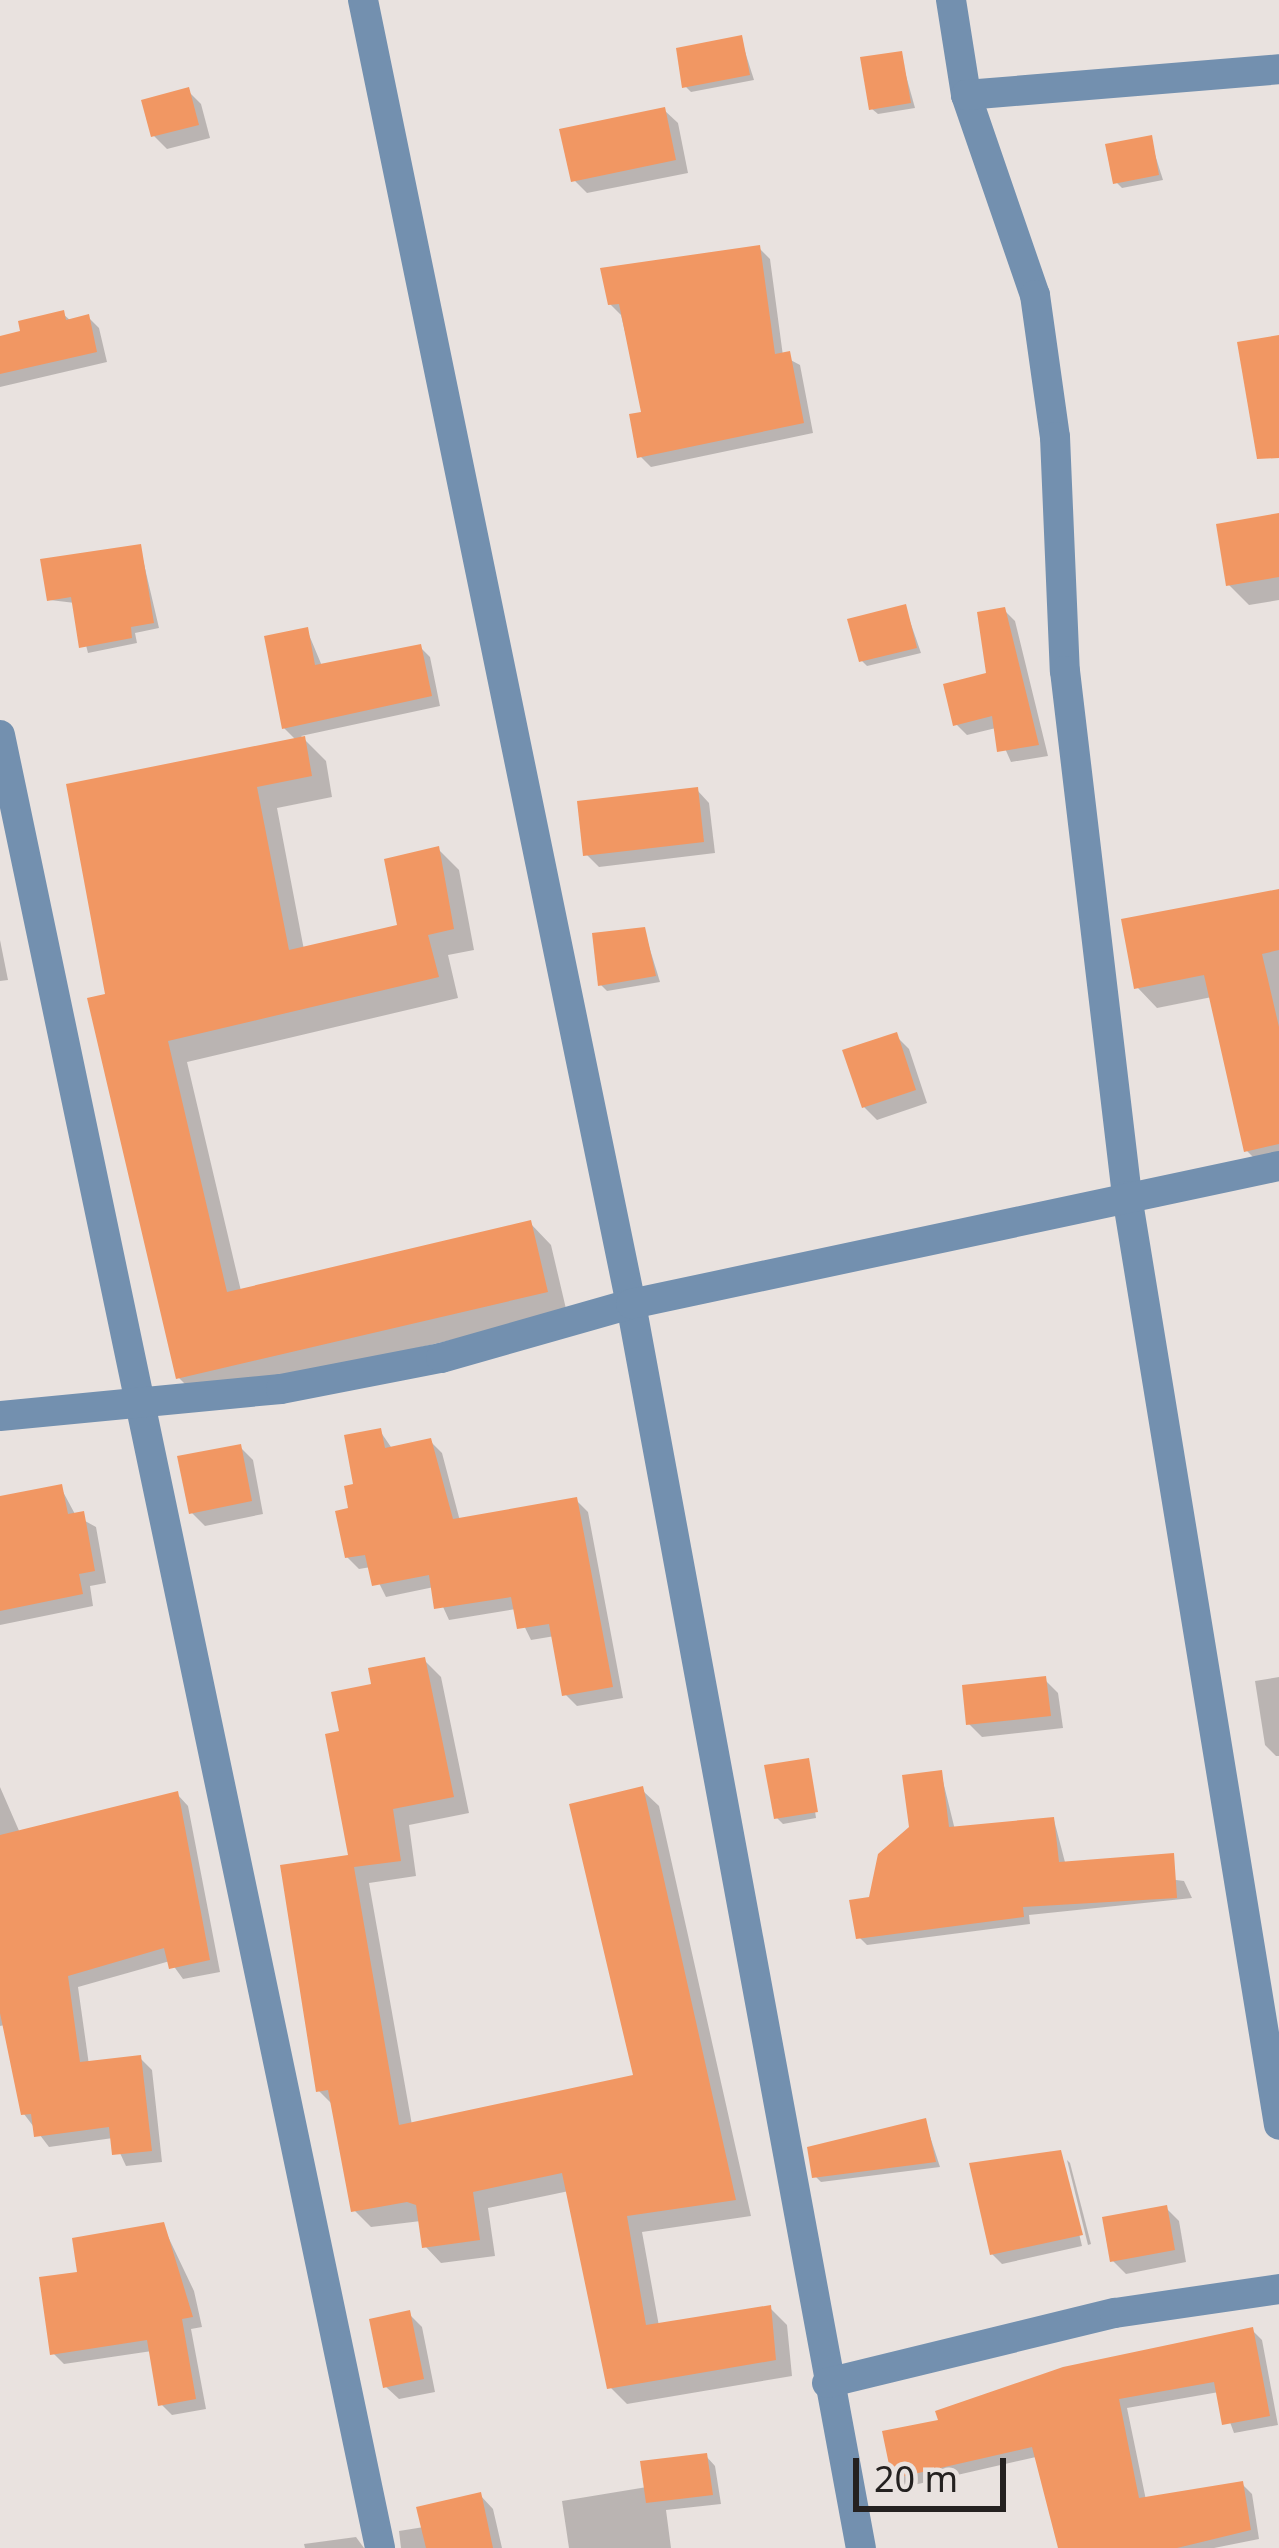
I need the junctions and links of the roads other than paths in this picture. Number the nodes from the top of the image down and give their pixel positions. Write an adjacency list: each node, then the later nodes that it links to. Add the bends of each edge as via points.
1 (363, 0): 8 (street)
2 (951, 0): 4 (street)
3 (1279, 69): 4 (street)
4 (966, 94): 7 (street, via 1035,295 1055,436 1065,671)
5 (0, 735): 9 (street)
6 (1279, 1166): 7 (street)
7 (1127, 1196): 8 (street); 11 (street)
8 (631, 1304): 9 (street, via 441,1358); 13 (street)
9 (138, 1406): 10 (street); 14 (street)
10 (0, 1416)
11 (1279, 2125)
12 (1279, 2289): 13 (street, via 1115,2313)
13 (827, 2384): 15 (street)
14 (380, 2548)
15 (861, 2548)

